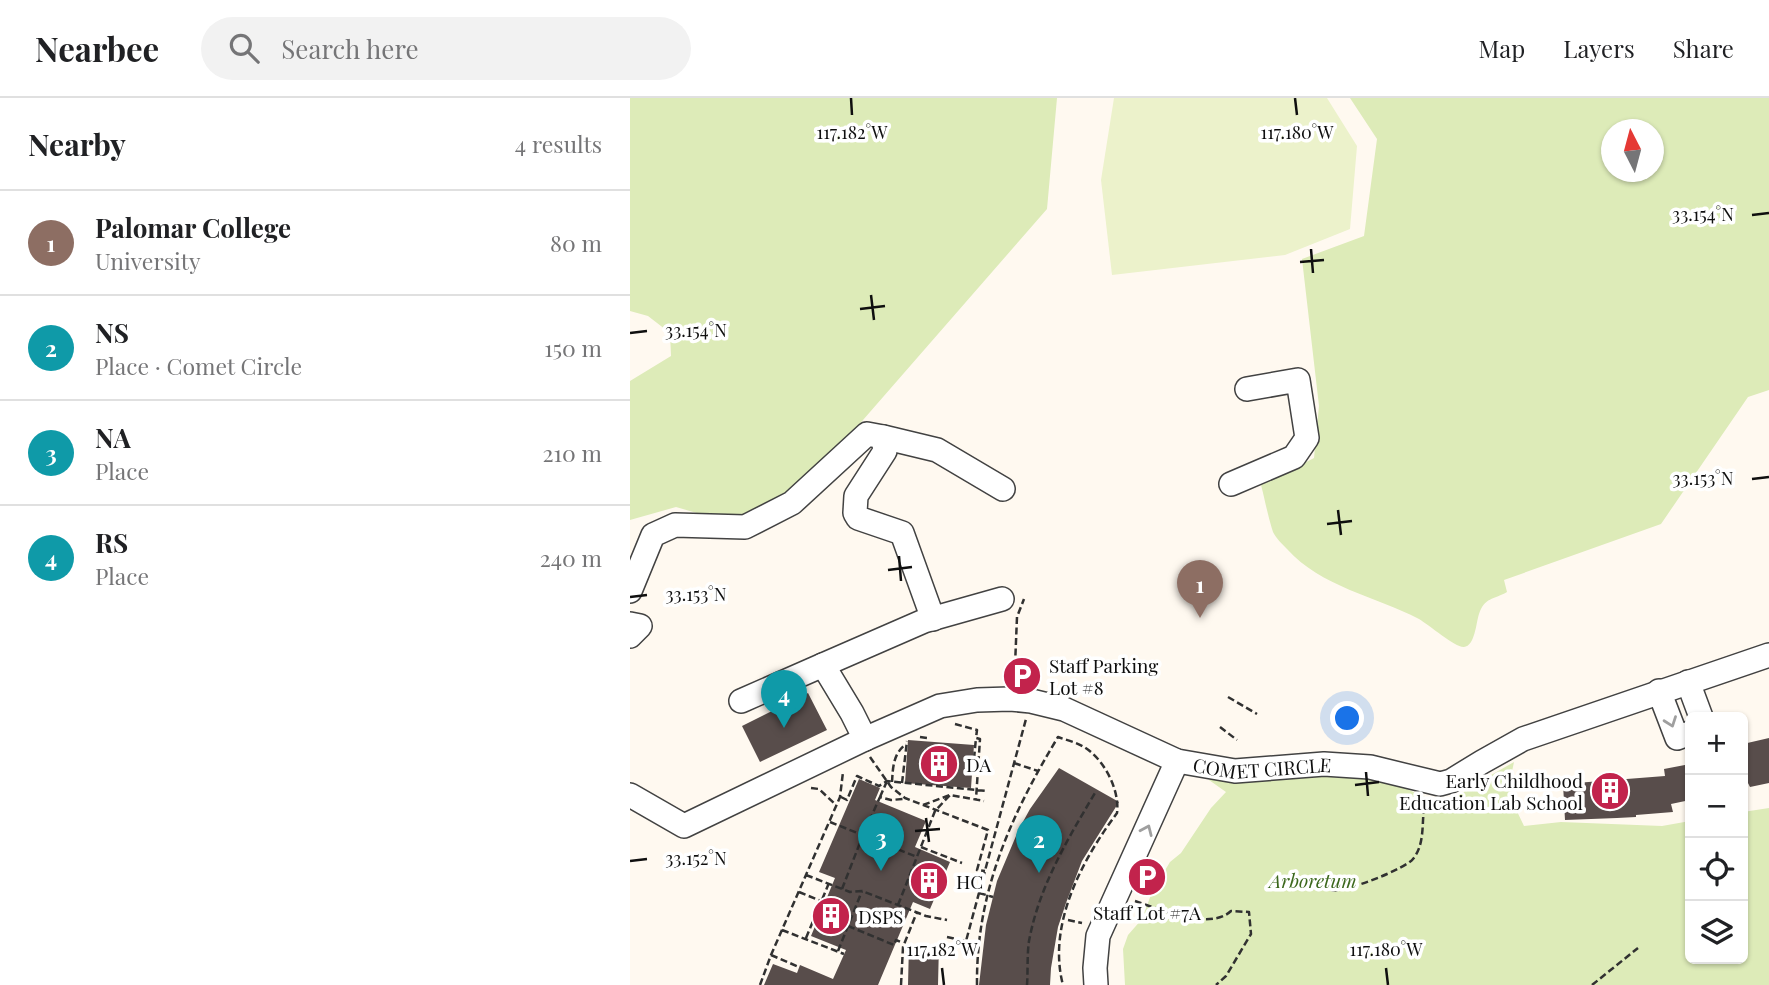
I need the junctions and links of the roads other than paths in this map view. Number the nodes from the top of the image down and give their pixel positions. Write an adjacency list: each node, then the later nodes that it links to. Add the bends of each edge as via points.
1 (1247, 389): 3 (street, via 1298,380 1307,438 1294,457)
2 (883, 437): 4 (street, via 937,450); 5 (street, via 867,434 792,503 745,527 675,525 653,535); 7 (street, via 885,451 856,496 855,513 902,533)
3 (1231, 484)
4 (1003, 489)
5 (630, 591)
6 (1013, 599): 7 (street)
7 (933, 619): 11 (street)
8 (630, 624): 9 (street, via 640,626)
9 (630, 636)
10 (1769, 655): 12 (street, COMET CIRCLE)
11 (823, 665): 14 (street); 17 (street)
12 (1688, 682): 13 (street, COMET CIRCLE); 15 (street)
13 (1659, 691): 16 (street, one-way to 16, via 1677,738); 18 (street, COMET CIRCLE, via 1523,739 1440,784 1370,767 1324,764 1235,771)
14 (741, 701)
15 (1699, 712)
16 (1685, 735)
17 (866, 745): 18 (street, via 940,706 1010,699 1064,709); 19 (street, via 684,826)
18 (1177, 761): 20 (street, COMET CIRCLE, one-way to 18, via 1098,936)
19 (630, 795)
20 (1096, 985)

